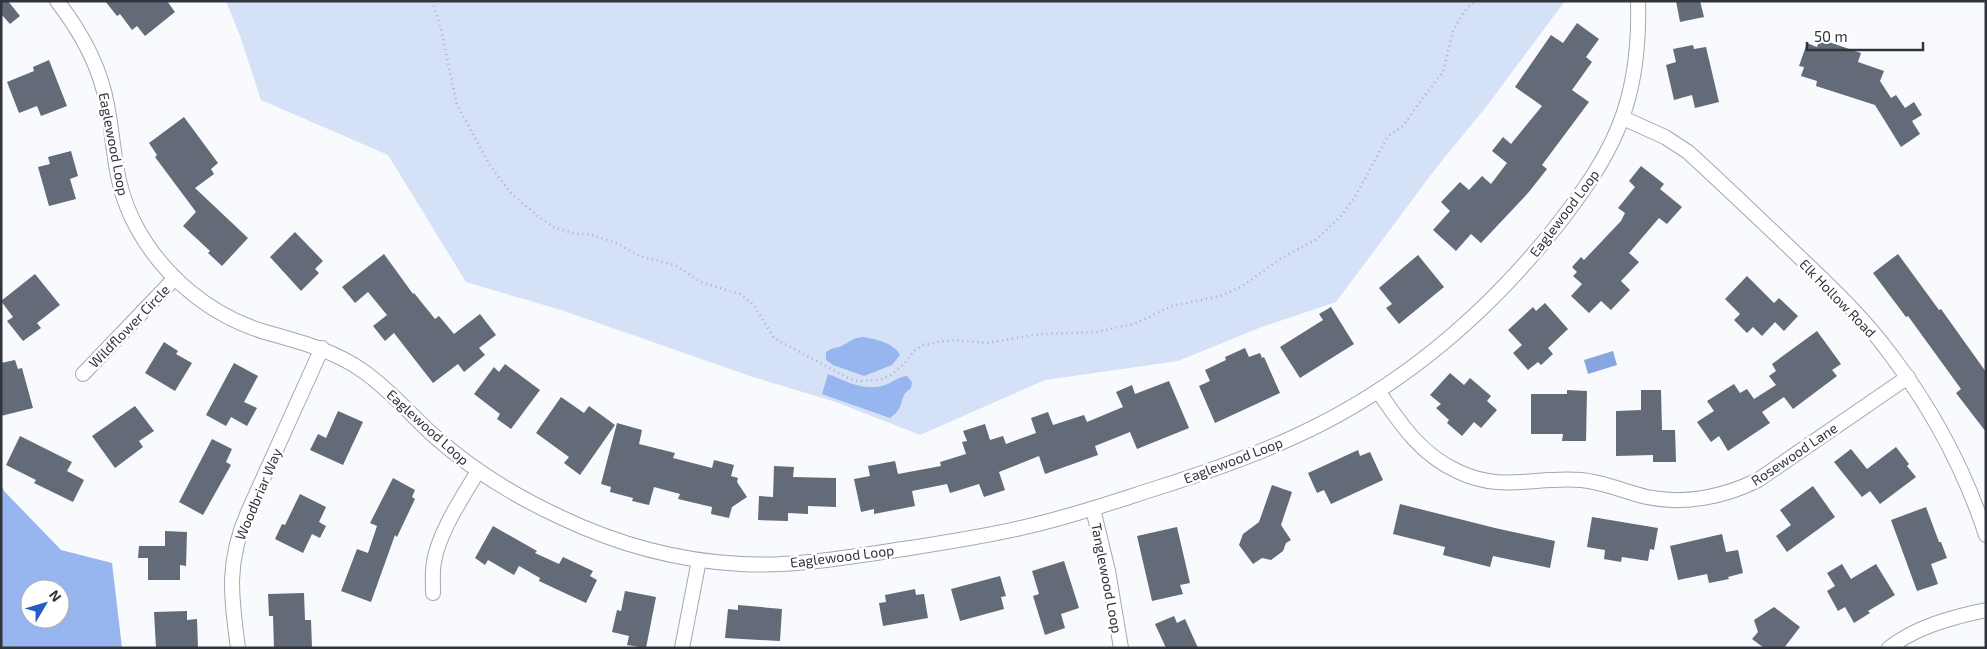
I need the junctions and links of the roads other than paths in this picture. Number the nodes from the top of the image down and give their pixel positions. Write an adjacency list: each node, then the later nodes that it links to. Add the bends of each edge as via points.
1 (57, 1): 4 (street, Eaglewood Loop, via 82,35 97,69 109,111 117,176 128,210 144,241)
2 (1638, 1): 3 (street, Eaglewood Loop, via 1637,50)
3 (1623, 118): 7 (street, Elk Hollow Road, via 1675,142 1694,157 1843,300); 8 (street, Eaglewood Loop, via 1592,180 1510,281 1448,339)
4 (175, 278): 5 (street, Eaglewood Loop, via 192,294 229,318 263,332); 6 (street, Wildflower Circle)
5 (322, 348): 9 (street, Eaglewood Loop, via 378,381 438,440); 15 (street, Woodbriar Way, via 242,526 233,556 231,592)
6 (82, 374)
7 (1908, 377): 8 (street, Rosewood Lane, via 1758,480 1723,494 1688,500 1647,497 1579,480 1514,484 1476,479 1451,468 1424,450 1397,420); 11 (street, Elk Hollow Road, via 1953,455)
8 (1378, 391): 10 (street, Eaglewood Loop, via 1320,424 1248,457)
9 (478, 470): 12 (street, Eaglewood Loop, via 520,496 578,525 627,543); 13 (street, via 438,547 433,569)
10 (1093, 509): 12 (street, Eaglewood Loop, via 978,537 837,558 759,565); 17 (street, Tanglewood Loop)
11 (1986, 535)
12 (699, 560): 16 (street)
13 (433, 593)
14 (1986, 610): 18 (street, via 1924,628)
15 (238, 648)
16 (682, 648)
17 (1121, 648)
18 (1889, 648)

